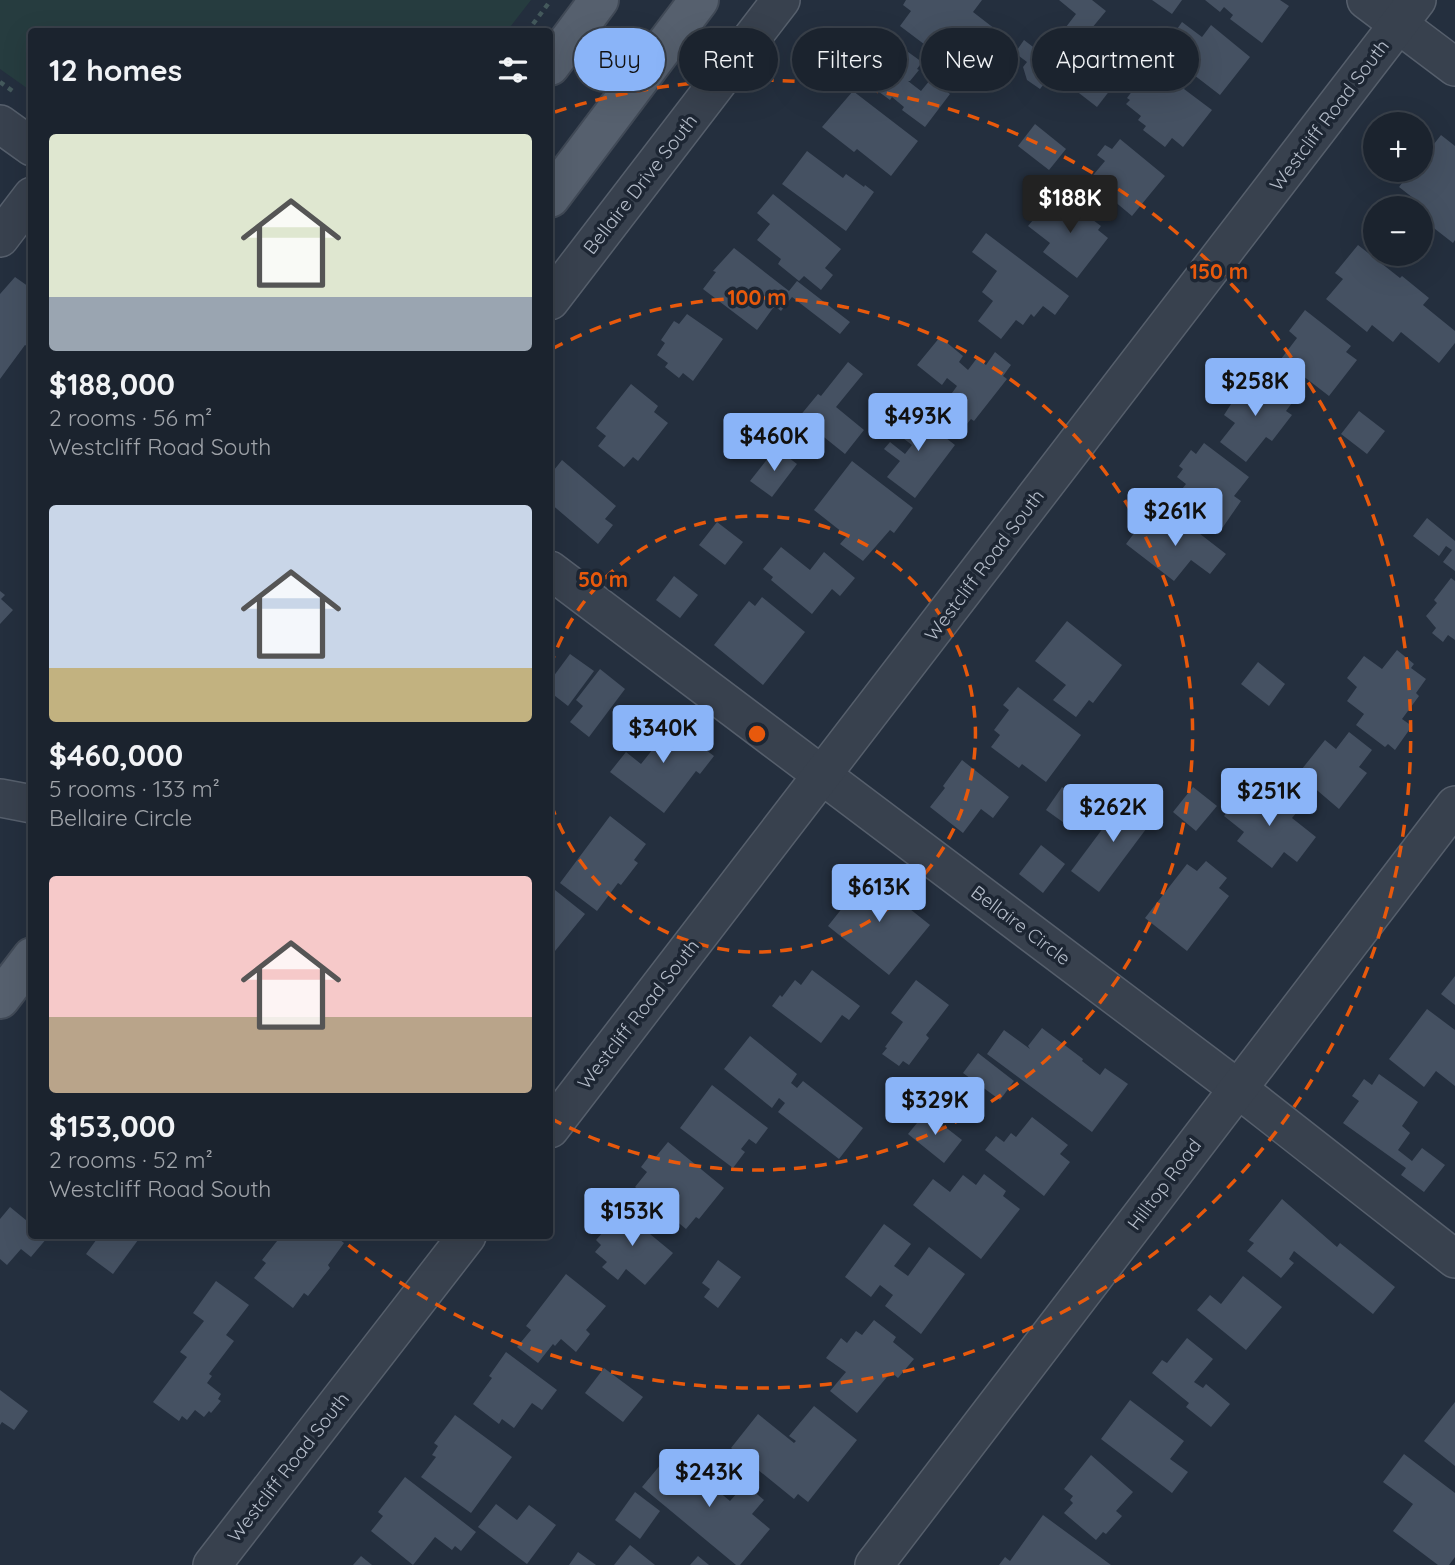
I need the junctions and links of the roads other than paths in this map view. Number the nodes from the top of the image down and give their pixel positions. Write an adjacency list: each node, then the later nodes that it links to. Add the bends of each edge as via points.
1 (599, 0): 6 (main road)
2 (699, 0): 10 (main road)
3 (781, 0): 13 (street, Bellaire Drive South)
4 (1366, 0): 5 (street)
5 (1408, 12): 7 (street); 15 (street, Westcliff Road South)
6 (553, 62)
7 (1455, 67)
8 (0, 124): 9 (street)
9 (28, 144)
10 (553, 194)
11 (28, 201): 12 (street)
12 (0, 238)
13 (553, 297)
14 (553, 572): 15 (street, Bellaire Circle)
15 (823, 775): 21 (street, Bellaire Circle); 22 (street, Westcliff Road South)
16 (0, 798): 17 (street)
17 (28, 803)
18 (1455, 805): 21 (street, Hilltop Road)
19 (28, 962): 20 (main road)
20 (0, 999)
21 (1237, 1088): 24 (street, Bellaire Circle); 26 (street, Hilltop Road)
22 (553, 1125)
23 (465, 1239): 25 (street, Westcliff Road South)
24 (1455, 1259)
25 (212, 1565)
26 (874, 1565)

